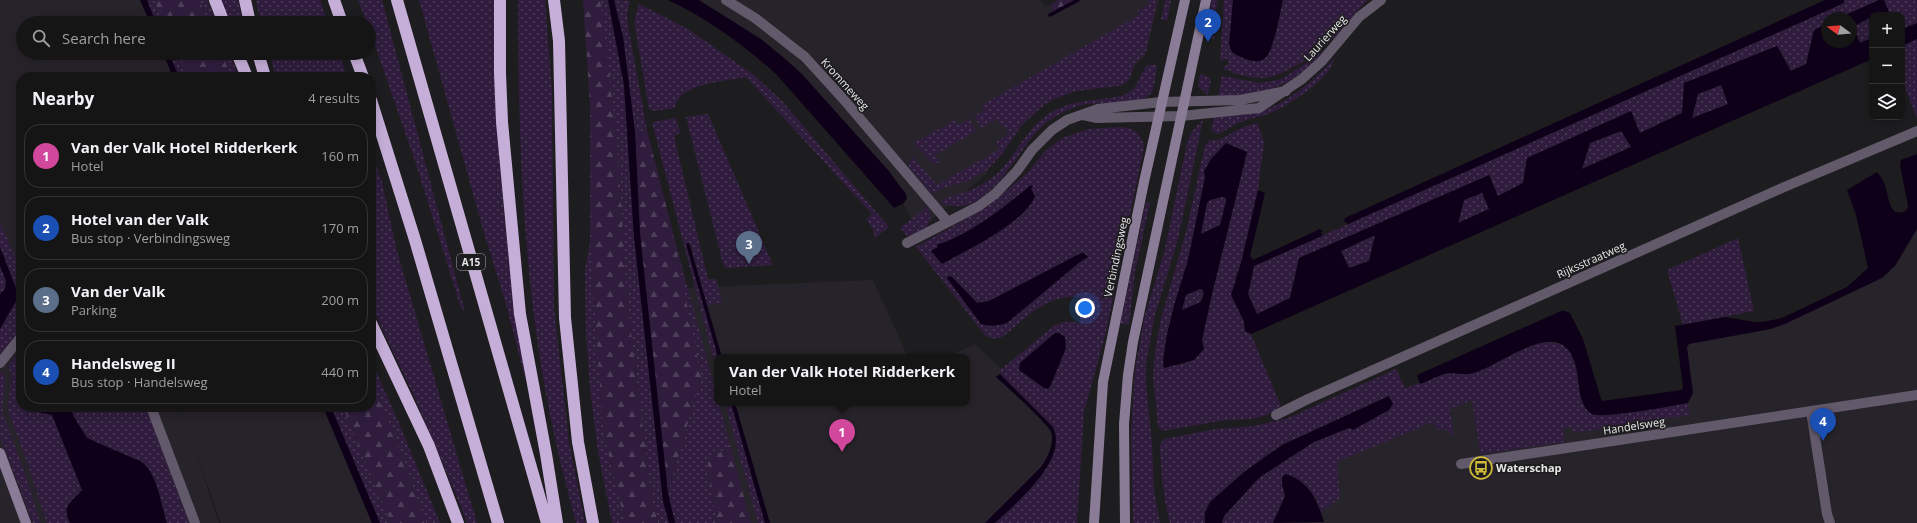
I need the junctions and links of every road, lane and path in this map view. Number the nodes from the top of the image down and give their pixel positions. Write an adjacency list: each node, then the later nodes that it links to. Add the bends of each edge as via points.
1 (215, 0): 11 (highway)
2 (245, 0): 12 (highway)
3 (334, 0): 13 (highway)
4 (397, 0): 44 (highway, A15)
5 (500, 0): 45 (highway, via 502,122 520,314)
6 (554, 0): 46 (highway, via 559,48 565,318 578,442)
7 (726, 0): 28 (street, Krommeweg, via 755,18 805,58 846,101)
8 (1185, 0): 21 (street, Verbindingsweg)
9 (1206, 0): 22 (street)
10 (1381, 0): 20 (street, Laurierweg, via 1359,17 1322,61)
11 (221, 16)
12 (248, 16)
13 (340, 16)
14 (240, 60): 17 (highway)
15 (260, 60): 18 (highway)
16 (357, 60): 19 (highway)
17 (245, 72)
18 (264, 72)
19 (361, 72)
20 (1286, 91): 22 (street, Laurierweg, via 1240,100); 25 (street, Laurierweg, via 1259,108)
21 (1161, 102): 22 (street, Laurierweg); 23 (street, via 1098,109); 26 (street, Verbindingsweg)
22 (1184, 102): 25 (street)
23 (1083, 114): 26 (street, via 1097,118); 28 (street, via 1067,120 1052,130 995,194 979,206)
24 (376, 116): 43 (highway, via 416,240)
25 (1181, 116): 26 (street, Laurierweg); 48 (street, via 1141,300 1128,375 1124,424)
26 (1158, 117): 47 (street, Verbindingsweg, via 1103,382)
27 (1917, 131): 36 (street, Rijksstraatweg, via 1641,251)
28 (948, 222): 29 (street)
29 (907, 243)
30 (376, 335): 42 (highway, via 428,446)
31 (16, 343): 32 (street)
32 (0, 363)
33 (1917, 395): 34 (street, Handelsweg)
34 (1811, 411): 38 (street, Handelsweg); 39 (street)
35 (154, 412): 41 (street)
36 (1276, 415)
37 (1, 458): 40 (street)
38 (1461, 464)
39 (1827, 520)
40 (26, 523)
41 (195, 523)
42 (458, 523)
43 (498, 523)
44 (547, 523)
45 (557, 523)
46 (594, 523)
47 (1094, 523)
48 (1125, 523)

